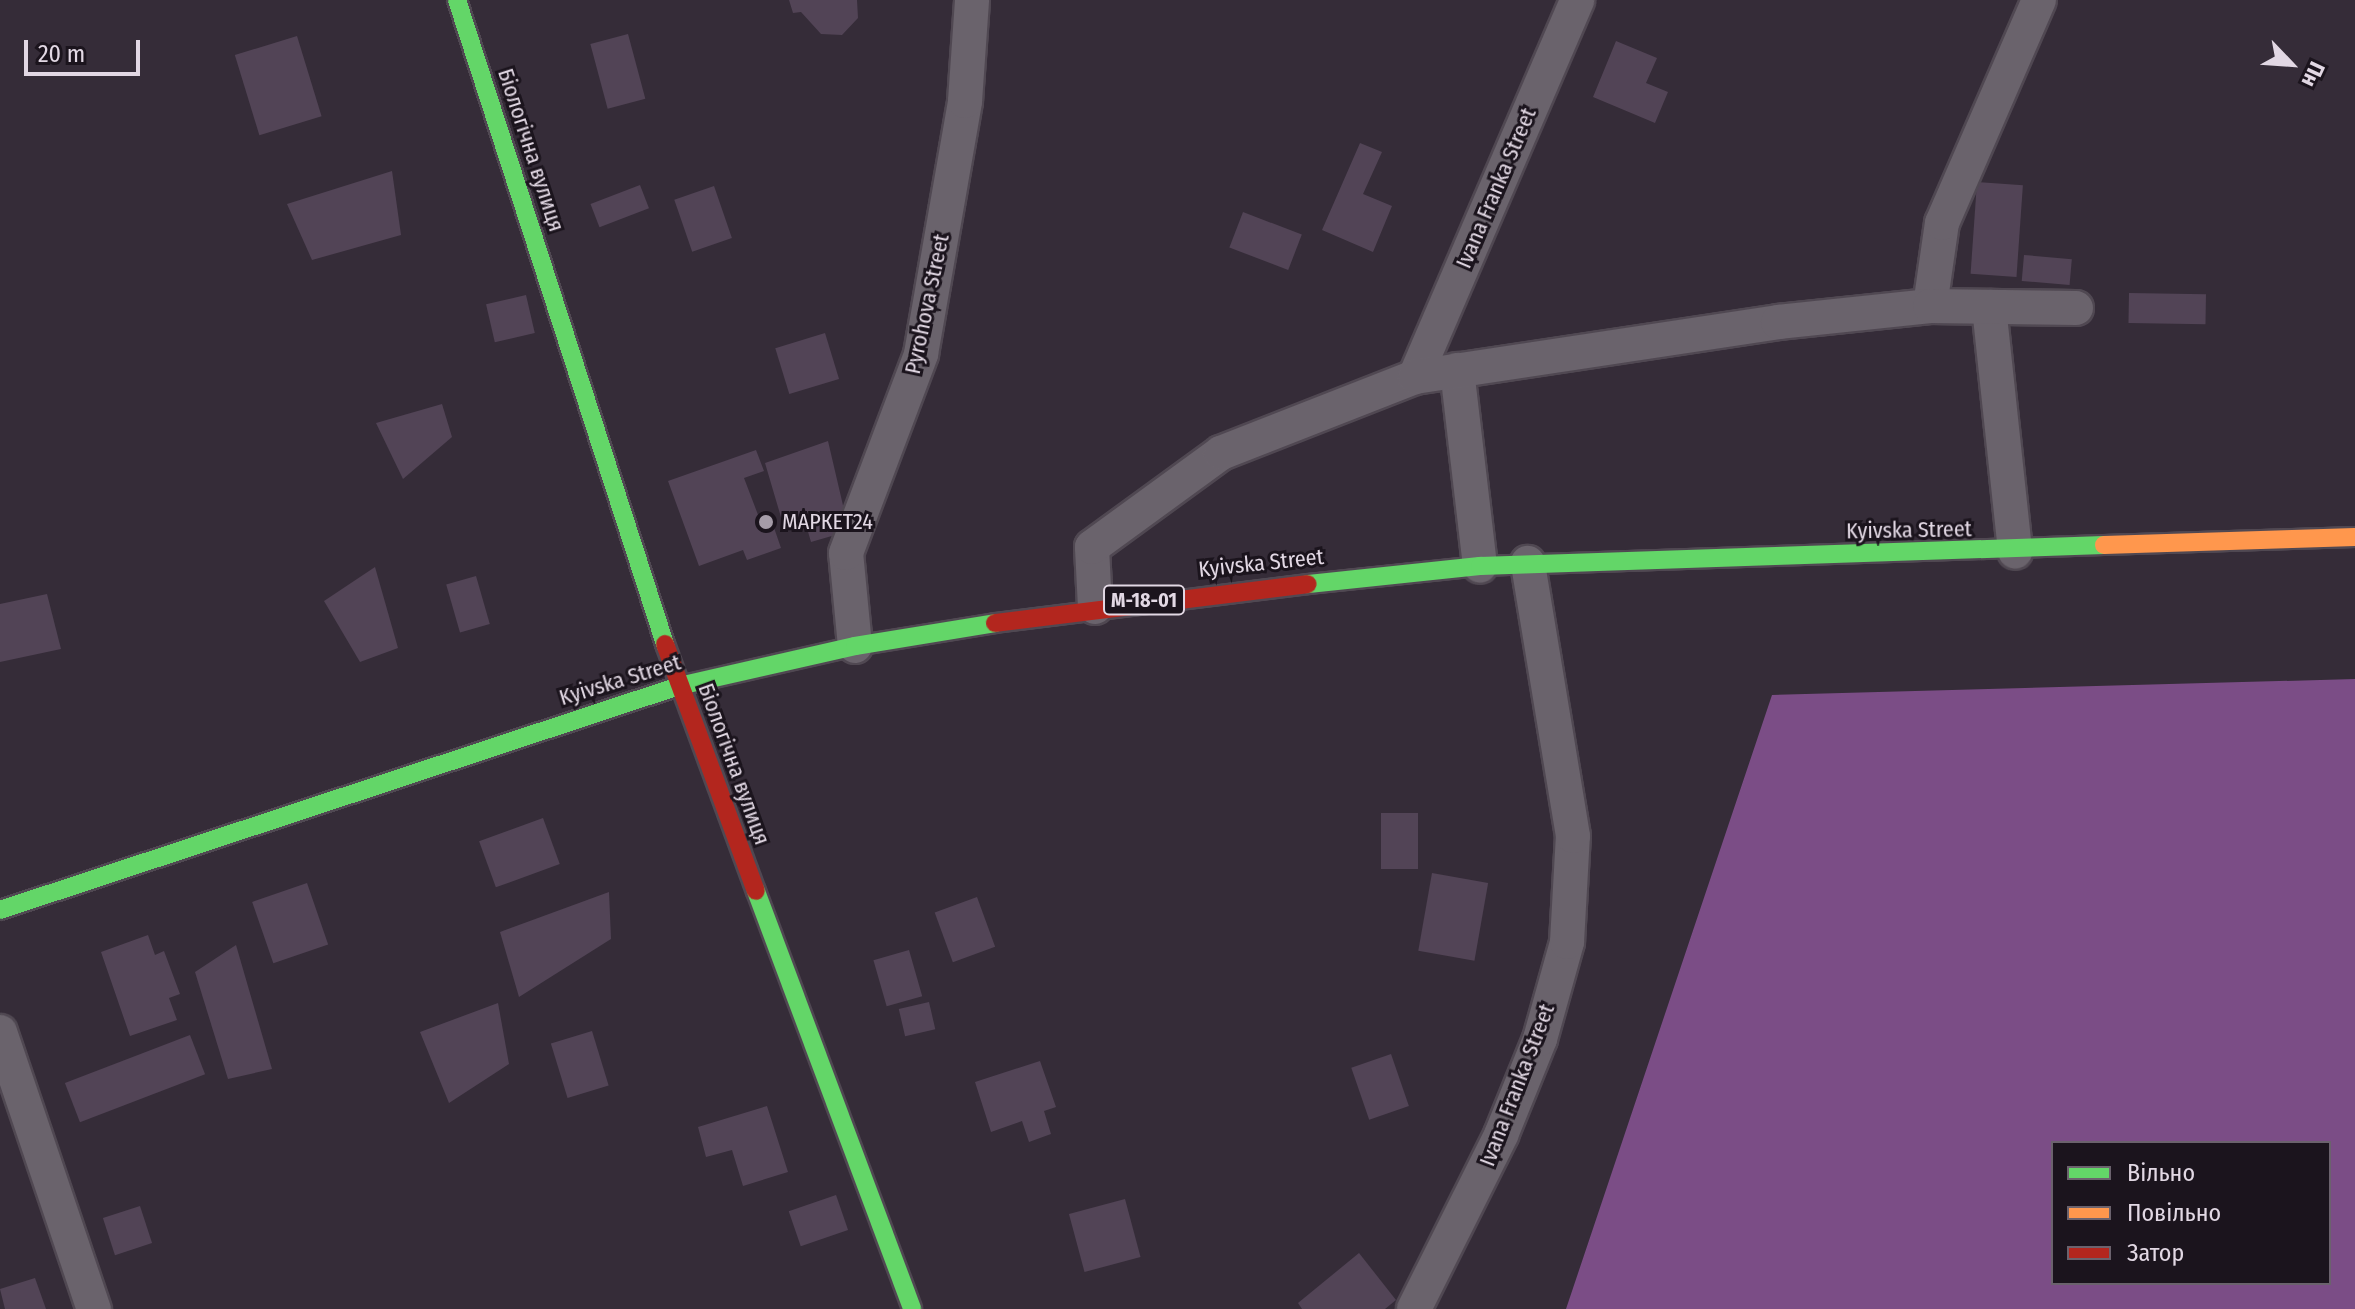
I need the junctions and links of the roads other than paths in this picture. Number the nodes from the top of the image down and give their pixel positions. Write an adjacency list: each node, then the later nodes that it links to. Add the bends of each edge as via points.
1 (457, 0): 16 (main road, Біологічна вулиця)
2 (972, 0): 15 (street, Pyrohova Street, via 965,101 921,354 846,553)
3 (1577, 0): 9 (street, Ivana Franka Street)
4 (2039, 0): 5 (street, via 1942,223)
5 (1930, 306): 6 (street); 8 (street, via 1778,322)
6 (1989, 307): 7 (street); 11 (street)
7 (2076, 308)
8 (1457, 370): 9 (street); 13 (street)
9 (1415, 377): 14 (street, via 1221,453 1092,547)
10 (2355, 537): 11 (main road, Kyivska Street / М-18-01)
11 (2015, 552): 12 (main road, Kyivska Street / М-18-01)
12 (1528, 563): 13 (main road, Kyivska Street / М-18-01); 21 (street, Ivana Franka Street, via 1573,836 1567,942 1540,1039 1501,1135)
13 (1480, 566): 14 (main road, Kyivska Street / М-18-01)
14 (1095, 607): 15 (main road, Kyivska Street / М-18-01)
15 (855, 646): 16 (main road, Kyivska Street / М-18-01)
16 (679, 686): 17 (main road, Kyivska Street / М-18-01, via 200,839); 20 (main road, Біологічна вулиця)
17 (0, 910)
18 (0, 1032): 19 (street)
19 (94, 1309)
20 (912, 1309)
21 (1414, 1309)

